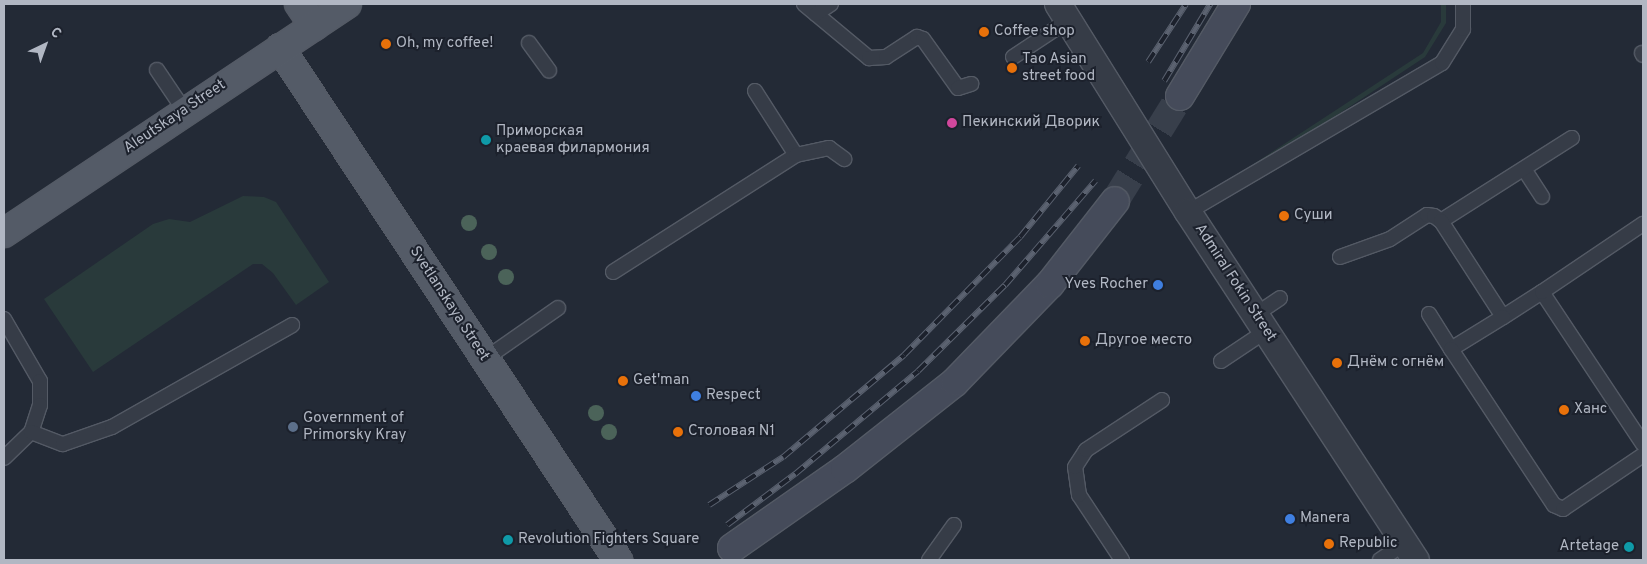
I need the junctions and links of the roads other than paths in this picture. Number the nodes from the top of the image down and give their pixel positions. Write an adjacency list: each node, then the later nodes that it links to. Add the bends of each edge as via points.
1 (347, 4): 8 (main road, Aleutskaya Street)
2 (804, 4): 7 (lane)
3 (831, 4): 7 (lane)
4 (1236, 4): 16 (main road)
5 (1464, 4): 24 (lane, via 1463,29 1442,64)
6 (1063, 12): 11 (lane); 24 (street, Admiral Fokin Street)
7 (816, 14): 14 (lane, via 869,58 886,57 917,38 923,39 958,88)
8 (306, 15): 10 (main road, Aleutskaya Street)
9 (529, 43): 13 (lane)
10 (280, 48): 17 (main road, Aleutskaya Street); 39 (main road, Svetlanskaya Street)
11 (1013, 57)
12 (157, 70): 17 (lane)
13 (549, 71)
14 (971, 84)
15 (755, 91): 19 (lane)
16 (1180, 96)
17 (184, 110): 27 (main road, Aleutskaya Street)
18 (1572, 138): 21 (lane)
19 (796, 155): 20 (lane, via 829,148); 29 (lane)
20 (844, 159)
21 (1524, 168): 22 (lane); 25 (lane)
22 (1542, 197)
23 (1115, 201): 47 (main road, via 1050,284 955,382 845,469)
24 (1188, 212): 36 (street, Admiral Fokin Street)
25 (1441, 221): 28 (lane, via 1427,215 1390,239); 34 (lane)
26 (1643, 224): 30 (lane)
27 (4, 233)
28 (1340, 257)
29 (613, 272)
30 (1542, 292): 34 (lane); 43 (lane)
31 (1280, 298): 36 (lane)
32 (558, 308): 39 (lane)
33 (1429, 314): 38 (lane)
34 (1503, 317): 38 (lane)
35 (4, 319): 42 (lane, via 40,381 40,405)
36 (1260, 323): 40 (lane); 48 (street, Admiral Fokin Street)
37 (292, 325): 42 (lane, via 112,427 63,444)
38 (1451, 349): 44 (lane, via 1558,508 1563,509)
39 (485, 359): 49 (main road, Svetlanskaya Street)
40 (1221, 361)
41 (1162, 400): 51 (lane, via 1086,450 1075,467 1079,495)
42 (31, 432): 45 (lane)
43 (1643, 444)
44 (1643, 455)
45 (4, 458)
46 (954, 525): 50 (lane)
47 (732, 548)
48 (1411, 552): 52 (lane)
49 (618, 560)
50 (929, 560)
51 (1122, 560)
52 (1380, 560)

